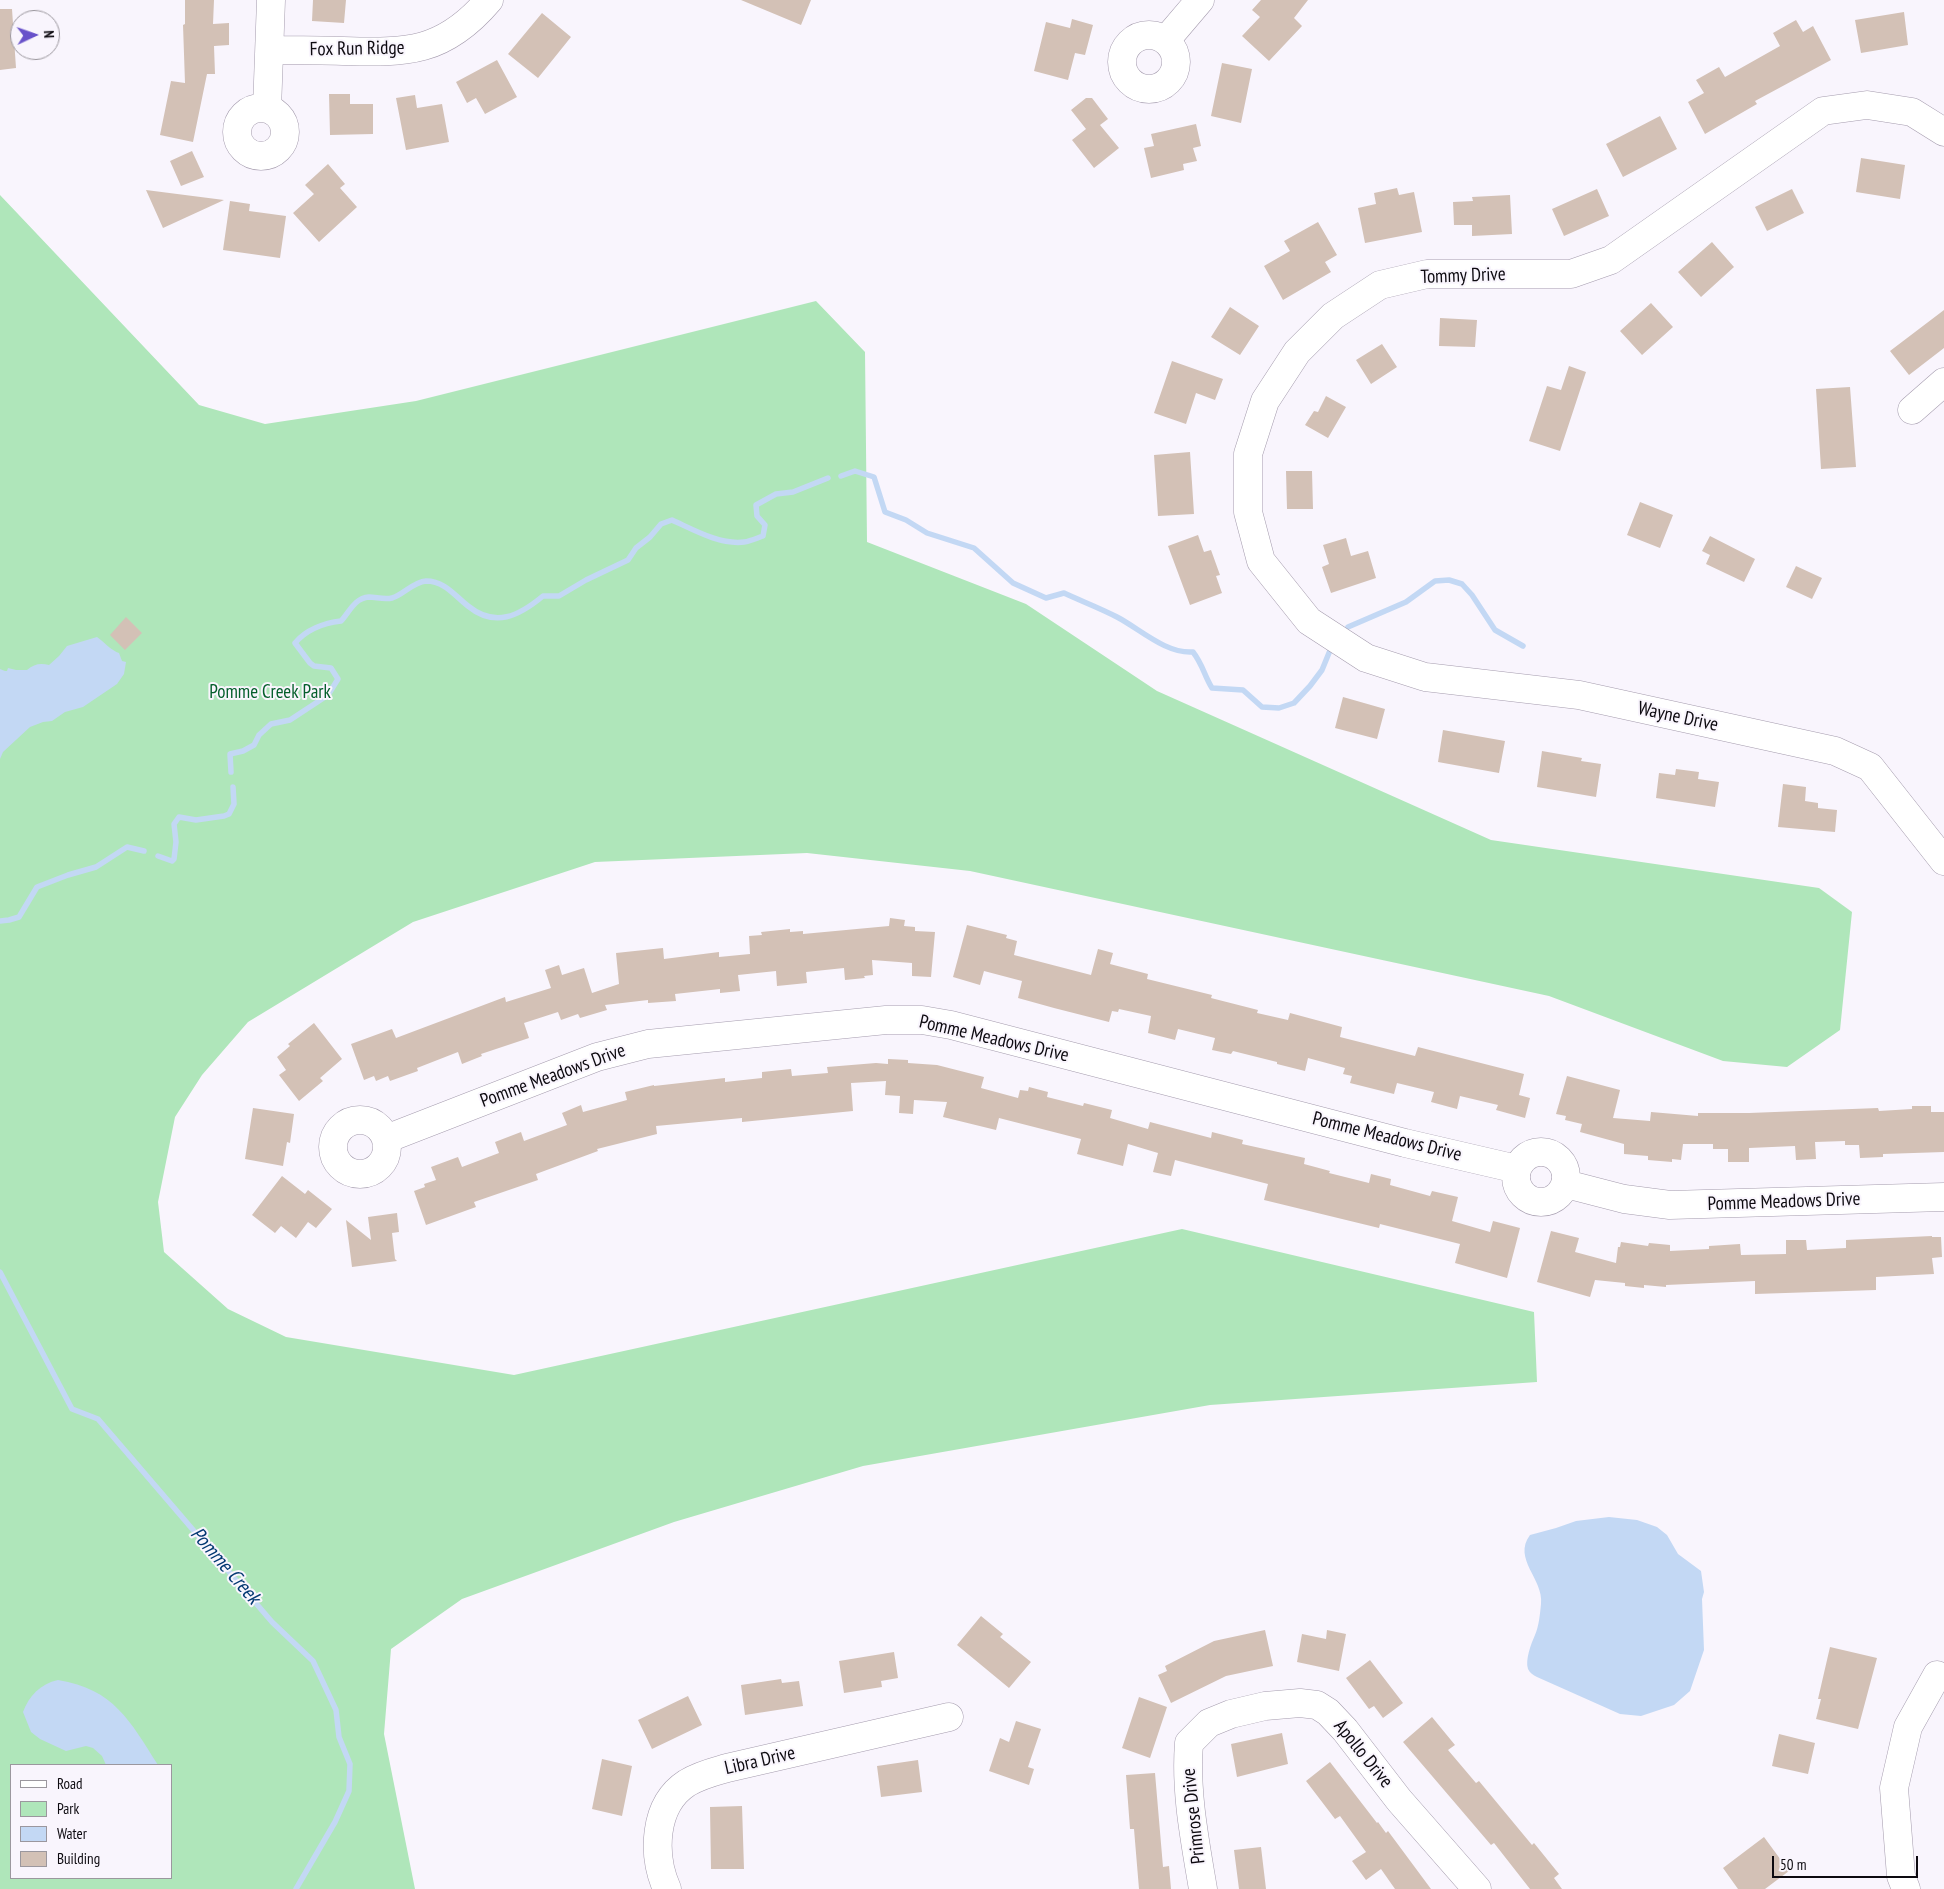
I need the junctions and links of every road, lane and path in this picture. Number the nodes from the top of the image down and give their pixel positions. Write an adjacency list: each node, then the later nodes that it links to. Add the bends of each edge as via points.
1 (271, 0): 5 (street)
2 (489, 0): 5 (street, Fox Run Ridge, via 454,32 411,49 379,52)
3 (1200, 0): 4 (street)
4 (1166, 40)
5 (270, 50): 6 (street)
6 (266, 109)
7 (1944, 132): 10 (street, Tommy Drive, via 1912,112 1867,105 1823,112 1611,260 1571,274 1428,274 1380,285 1333,316 1297,352 1265,401 1248,454 1248,512 1261,561 1309,621)
8 (1944, 382): 9 (street)
9 (1912, 410)
10 (1366, 658): 11 (street, Wayne Drive, via 1425,677 1579,695 1835,752 1870,767)
11 (1944, 861)
12 (386, 1139): 13 (street, Pomme Meadows Drive, via 627,1048 908,1019 951,1025)
13 (1517, 1169): 14 (street, via 1529,1154 1548,1152 1563,1164); 14 (street, via 1519,1189 1534,1201 1554,1199)
14 (1566, 1184): 15 (street, Pomme Meadows Drive, via 1624,1199 1670,1205)
15 (1944, 1197)
16 (1937, 1675): 22 (street, via 1908,1727 1894,1788 1901,1876)
17 (949, 1717): 19 (street, Libra Drive, via 727,1768 701,1775 685,1784 663,1814 659,1833 660,1874)
18 (1189, 1743): 20 (street, Primrose Drive, via 1188,1790); 21 (street, Apollo Drive, via 1209,1723 1231,1714 1265,1706 1300,1703 1317,1706 1328,1712 1345,1730 1399,1800)
19 (667, 1889)
20 (1202, 1889)
21 (1477, 1889)
22 (1906, 1889)

